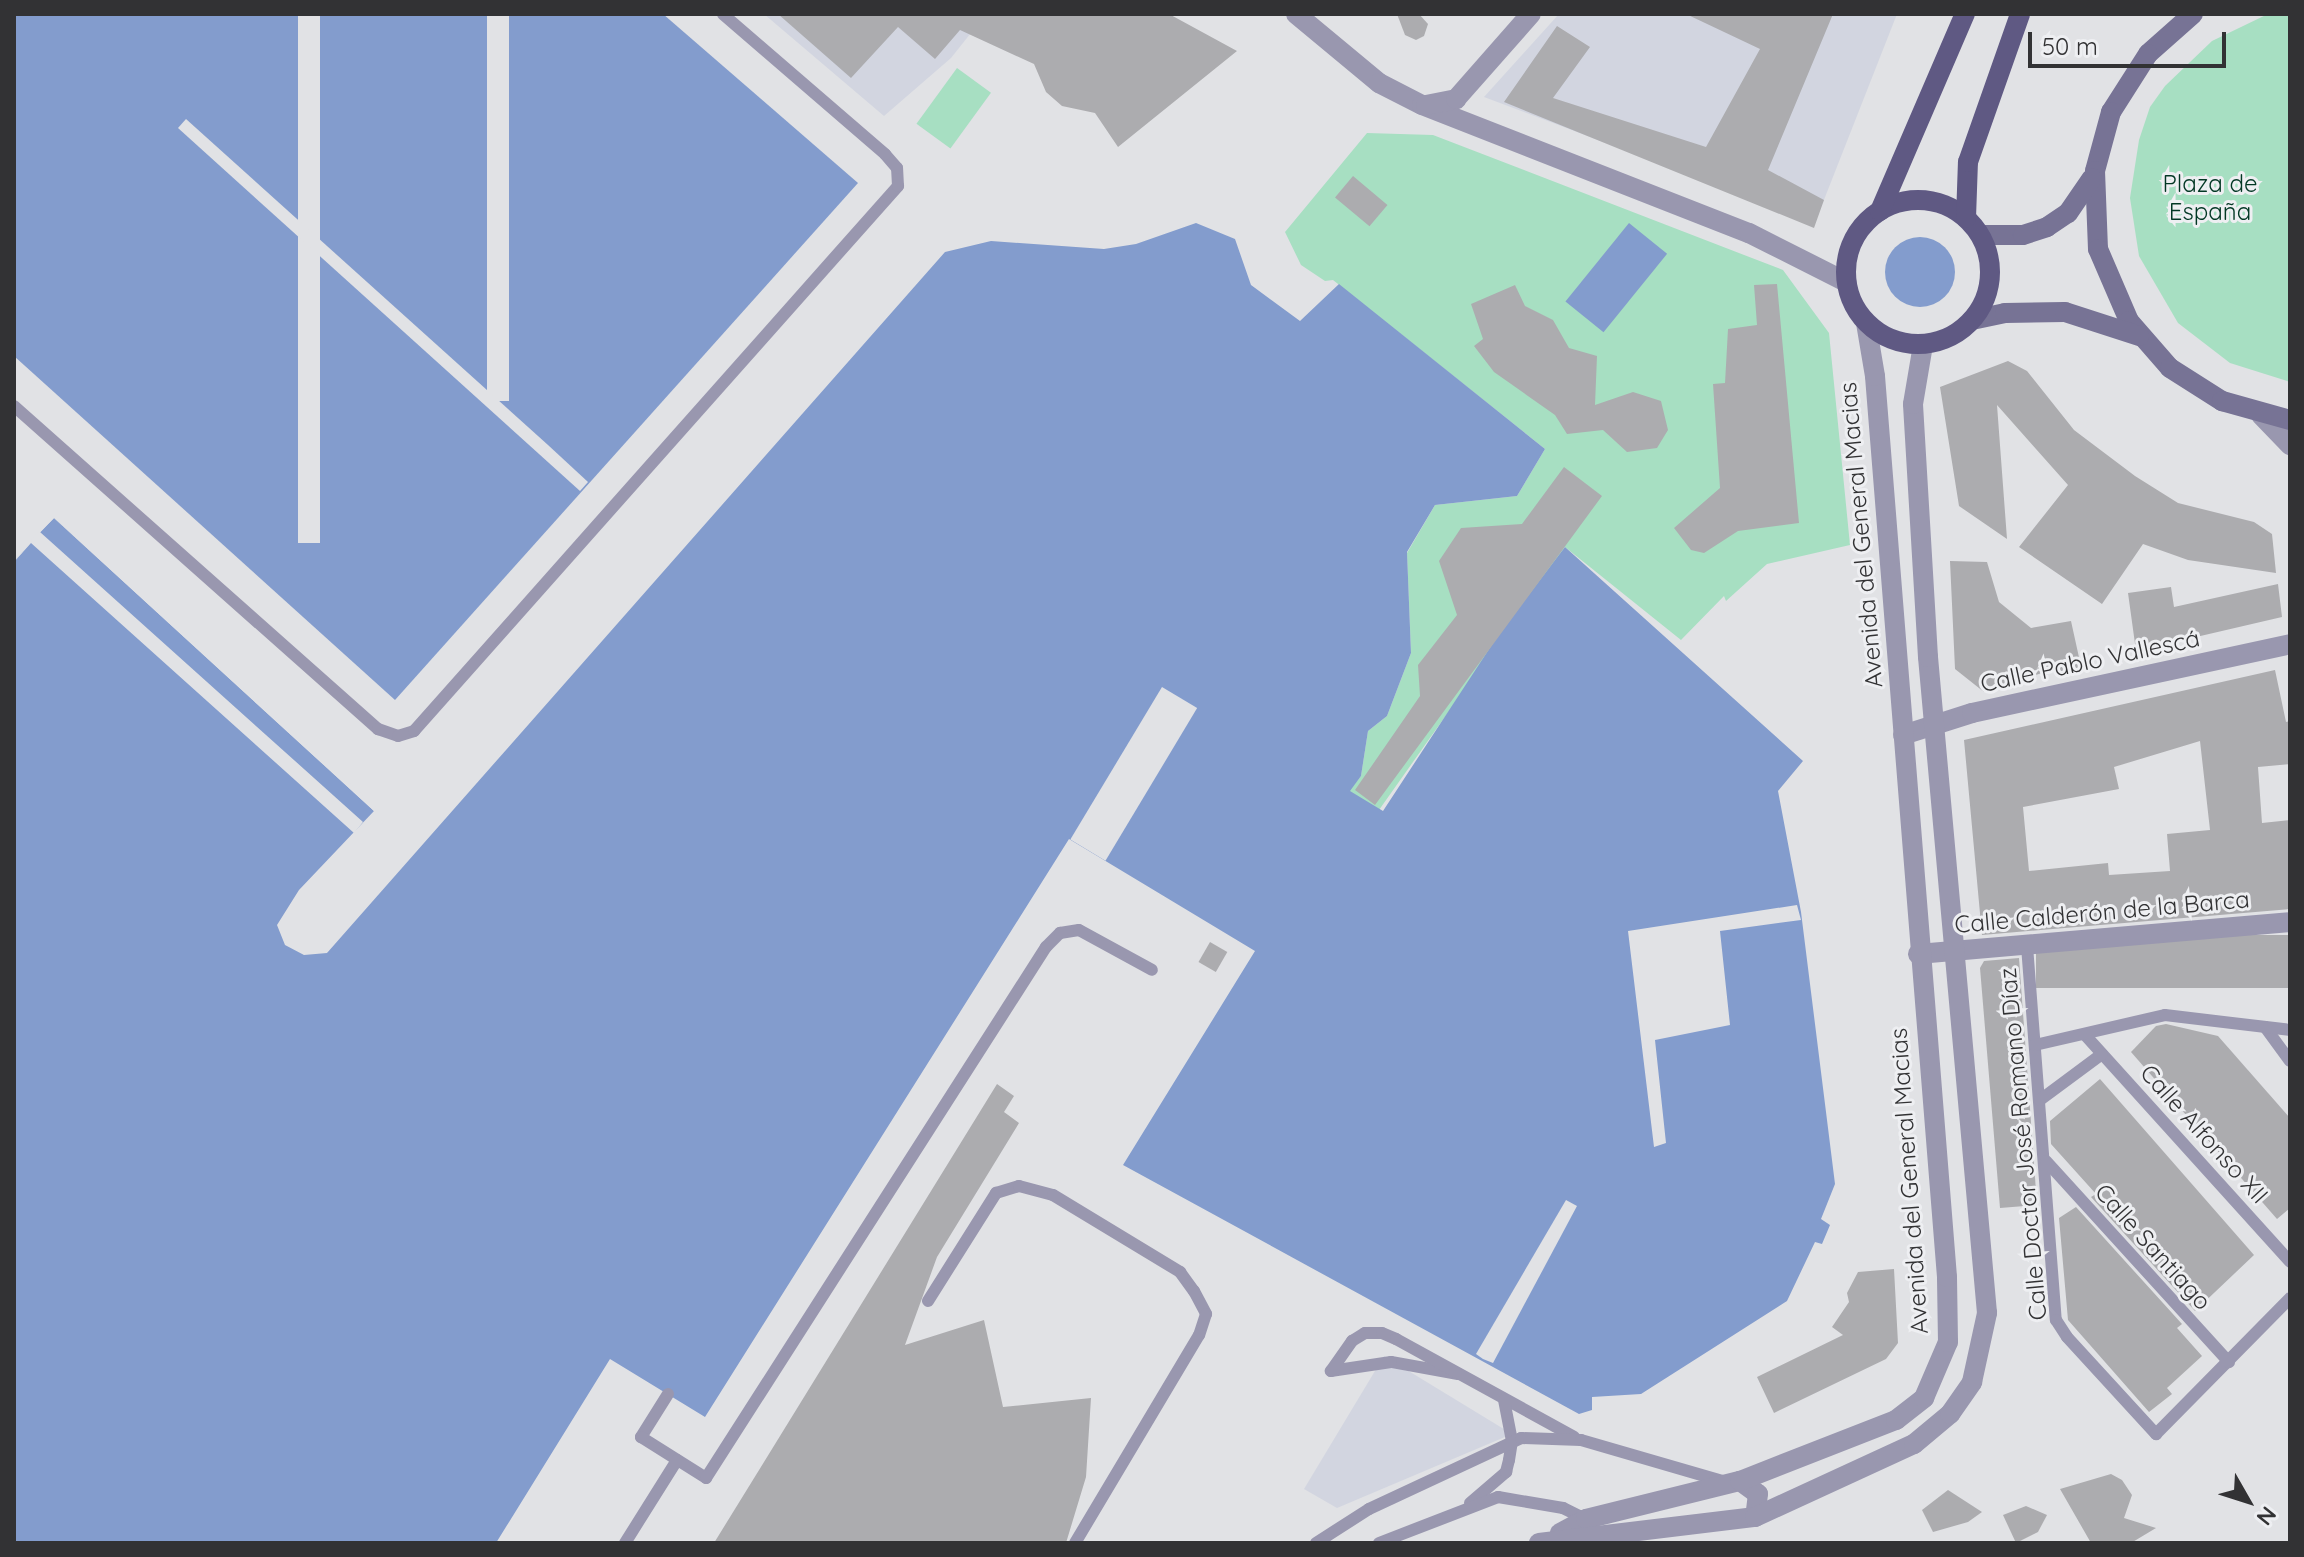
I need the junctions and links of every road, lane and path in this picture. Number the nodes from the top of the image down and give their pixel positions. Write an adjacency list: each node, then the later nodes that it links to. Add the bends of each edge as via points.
1 (723, 14): 17 (lane, via 885,154 897,168 898,186 414,731 398,736 378,729)
2 (1296, 14): 7 (street, via 1379,83)
3 (1531, 14): 7 (street, via 1456,99)
4 (1965, 14): 9 (main road)
5 (2020, 14): 10 (main road, via 1968,162)
6 (2193, 14): 8 (main road, via 2132,74 2111,112)
7 (1422, 105): 12 (street, via 1749,233)
8 (2095, 171): 11 (main road, via 2084,194 2047,227 2023,235); 15 (main road, via 2098,249 2111,286)
9 (1880, 211): 10 (main road, via 1924,200); 12 (main road, via 1853,241)
10 (1966, 218): 11 (main road)
11 (1981, 235): 13 (main road, via 1988,252 1989,288)
12 (1846, 282): 14 (main road)
13 (1972, 320): 15 (main road, via 2005,313 2065,312); 16 (main road, via 1950,337)
14 (1866, 323): 16 (main road, via 1892,339); 23 (street, Avenida del General Macias, via 1875,376)
15 (2140, 337): 18 (main road, via 2203,392)
16 (1923, 345): 22 (street, Avenida del General Macias, via 1913,404)
17 (14, 406)
18 (2261, 415): 19 (main road); 20 (street)
19 (2290, 420)
20 (2290, 445)
21 (2290, 644): 22 (street, Calle Pablo Vallescá, via 1972,713)
22 (1933, 727): 23 (street, Calle Pablo Vallescá); 26 (street, Avenida del General Macias)
23 (1903, 735): 27 (street, Avenida del General Macias)
24 (2290, 922): 25 (street, Calle Calderón de la Barca)
25 (2027, 946): 26 (street, Calle Calderón de la Barca); 32 (lane, Calle Doctor José Romano Díaz)
26 (1955, 951): 27 (street, Calle Calderón de la Barca); 50 (street, Avenida del General Macias, via 1987,1313 1972,1382 1950,1414 1914,1444)
27 (1918, 954): 47 (street, Avenida del General Macias, via 1947,1277 1948,1342 1941,1368 1924,1398 1896,1420)
28 (1152, 970): 46 (lane, via 1079,930 1060,933 1046,947 706,1478)
29 (2265, 1027): 30 (lane); 31 (lane, via 2165,1015 2141,1017); 34 (lane)
30 (2290, 1030)
31 (2086, 1036): 32 (lane); 33 (lane, Calle Alfonso XII)
32 (2035, 1045): 35 (lane, Calle Doctor José Romano Díaz)
33 (2102, 1054): 35 (lane); 37 (lane, Calle Alfonso XII)
34 (2290, 1061)
35 (2040, 1100): 36 (lane, Calle Doctor José Romano Díaz)
36 (2046, 1161): 40 (lane, Calle Santiago); 40 (lane, Calle Doctor José Romano Díaz, via 2056,1320 2151,1432 2166,1429)
37 (2290, 1262)
38 (2290, 1298): 40 (lane)
39 (928, 1301): 53 (lane, via 996,1193 1019,1186 1066,1203 1180,1272 1194,1291 1206,1314 1199,1335)
40 (2229, 1362)
41 (1458, 1374): 41 (lane, via 1382,1333 1365,1333 1352,1341 1331,1371 1391,1362); 43 (lane)
42 (668, 1394): 46 (lane, via 641,1437)
43 (1504, 1400): 44 (lane); 45 (lane)
44 (1581, 1440): 45 (lane); 47 (lane)
45 (1512, 1441): 48 (lane, via 1506,1472); 54 (lane, via 1369,1509)
46 (677, 1460): 52 (lane)
47 (1735, 1482): 49 (street, Avenida del General Macias); 50 (street, via 1758,1494); 50 (street, via 1720,1493 1718,1506 1725,1518)
48 (1461, 1510): 49 (lane, via 1498,1497 1563,1508); 55 (lane)
49 (1586, 1519): 51 (lane); 56 (street, Avenida del General Macias)
50 (1746, 1520): 51 (street, Avenida del General Macias)
51 (1603, 1532): 56 (street, Avenida del General Macias)
52 (625, 1543)
53 (1075, 1543)
54 (1316, 1543)
55 (1379, 1543)
56 (1541, 1543)

